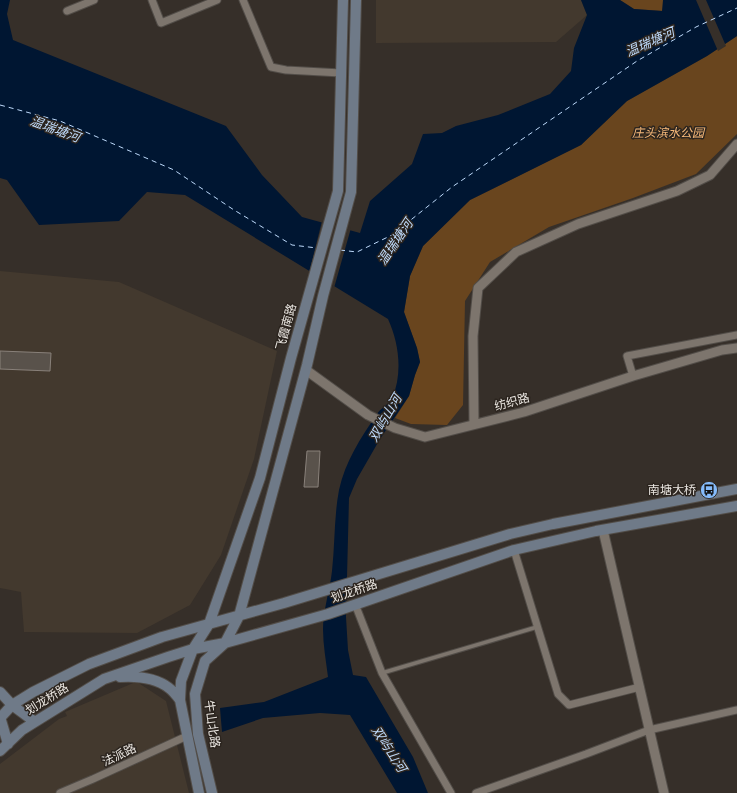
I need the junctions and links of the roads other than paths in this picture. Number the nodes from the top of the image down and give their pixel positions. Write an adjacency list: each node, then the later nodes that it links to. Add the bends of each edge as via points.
1 (94, 0): 7 (street)
2 (152, 0): 3 (street, via 161,23)
3 (217, 0)
4 (243, 0): 8 (street, via 271,67)
5 (343, 0): 8 (main road, 飞霞南路)
6 (356, 0): 12 (main road, via 351,192)
7 (67, 11)
8 (341, 73): 21 (main road, 飞霞南路, via 338,191 260,478)
9 (737, 144): 14 (street, via 710,175 676,191 578,224 516,252 478,288 473,336)
10 (737, 335): 13 (street, via 627,356)
11 (737, 348): 13 (street, 纺织路)
12 (306, 370): 14 (street, 纺织路, via 368,415 395,428 425,437); 20 (main road)
13 (633, 376): 14 (street, 纺织路, via 524,412)
14 (474, 424)
15 (737, 490): 20 (main road, 划龙桥路, via 510,534)
16 (737, 506): 17 (main road, 划龙桥路)
17 (603, 530): 18 (main road, 划龙桥路); 27 (street)
18 (514, 550): 19 (main road, 划龙桥路); 22 (street)
19 (355, 604): 23 (main road, 划龙桥路); 25 (street)
20 (239, 616): 21 (main road, 划龙桥路); 23 (main road)
21 (209, 624): 24 (main road, 飞霞南路); 30 (main road, 划龙桥路, via 162,637 89,664)
22 (537, 627): 25 (lane); 27 (street, via 558,694 569,705)
23 (225, 643): 24 (main road, 划龙桥路); 39 (main road, 牛山北路, via 205,661 194,694 198,734)
24 (193, 649): 26 (main road, 划龙桥路); 29 (main road, 牛山北路, via 182,681)
25 (382, 673): 40 (street)
26 (104, 679): 29 (main road, via 137,676 153,679 169,688); 33 (main road, 划龙桥路)
27 (640, 687): 34 (street)
28 (0, 692): 30 (main road)
29 (180, 700): 35 (main road, 牛山北路)
30 (12, 705): 32 (main road, 划龙桥路); 33 (main road)
31 (737, 710): 34 (street)
32 (0, 718): 36 (main road)
33 (35, 722): 36 (main road, 划龙桥路)
34 (649, 730): 41 (street); 42 (street)
35 (188, 736): 37 (street, 法派路); 38 (main road, 牛山北路)
36 (4, 747)
37 (60, 793)
38 (199, 793)
39 (212, 793)
40 (451, 793)
41 (476, 793)
42 (664, 793)

